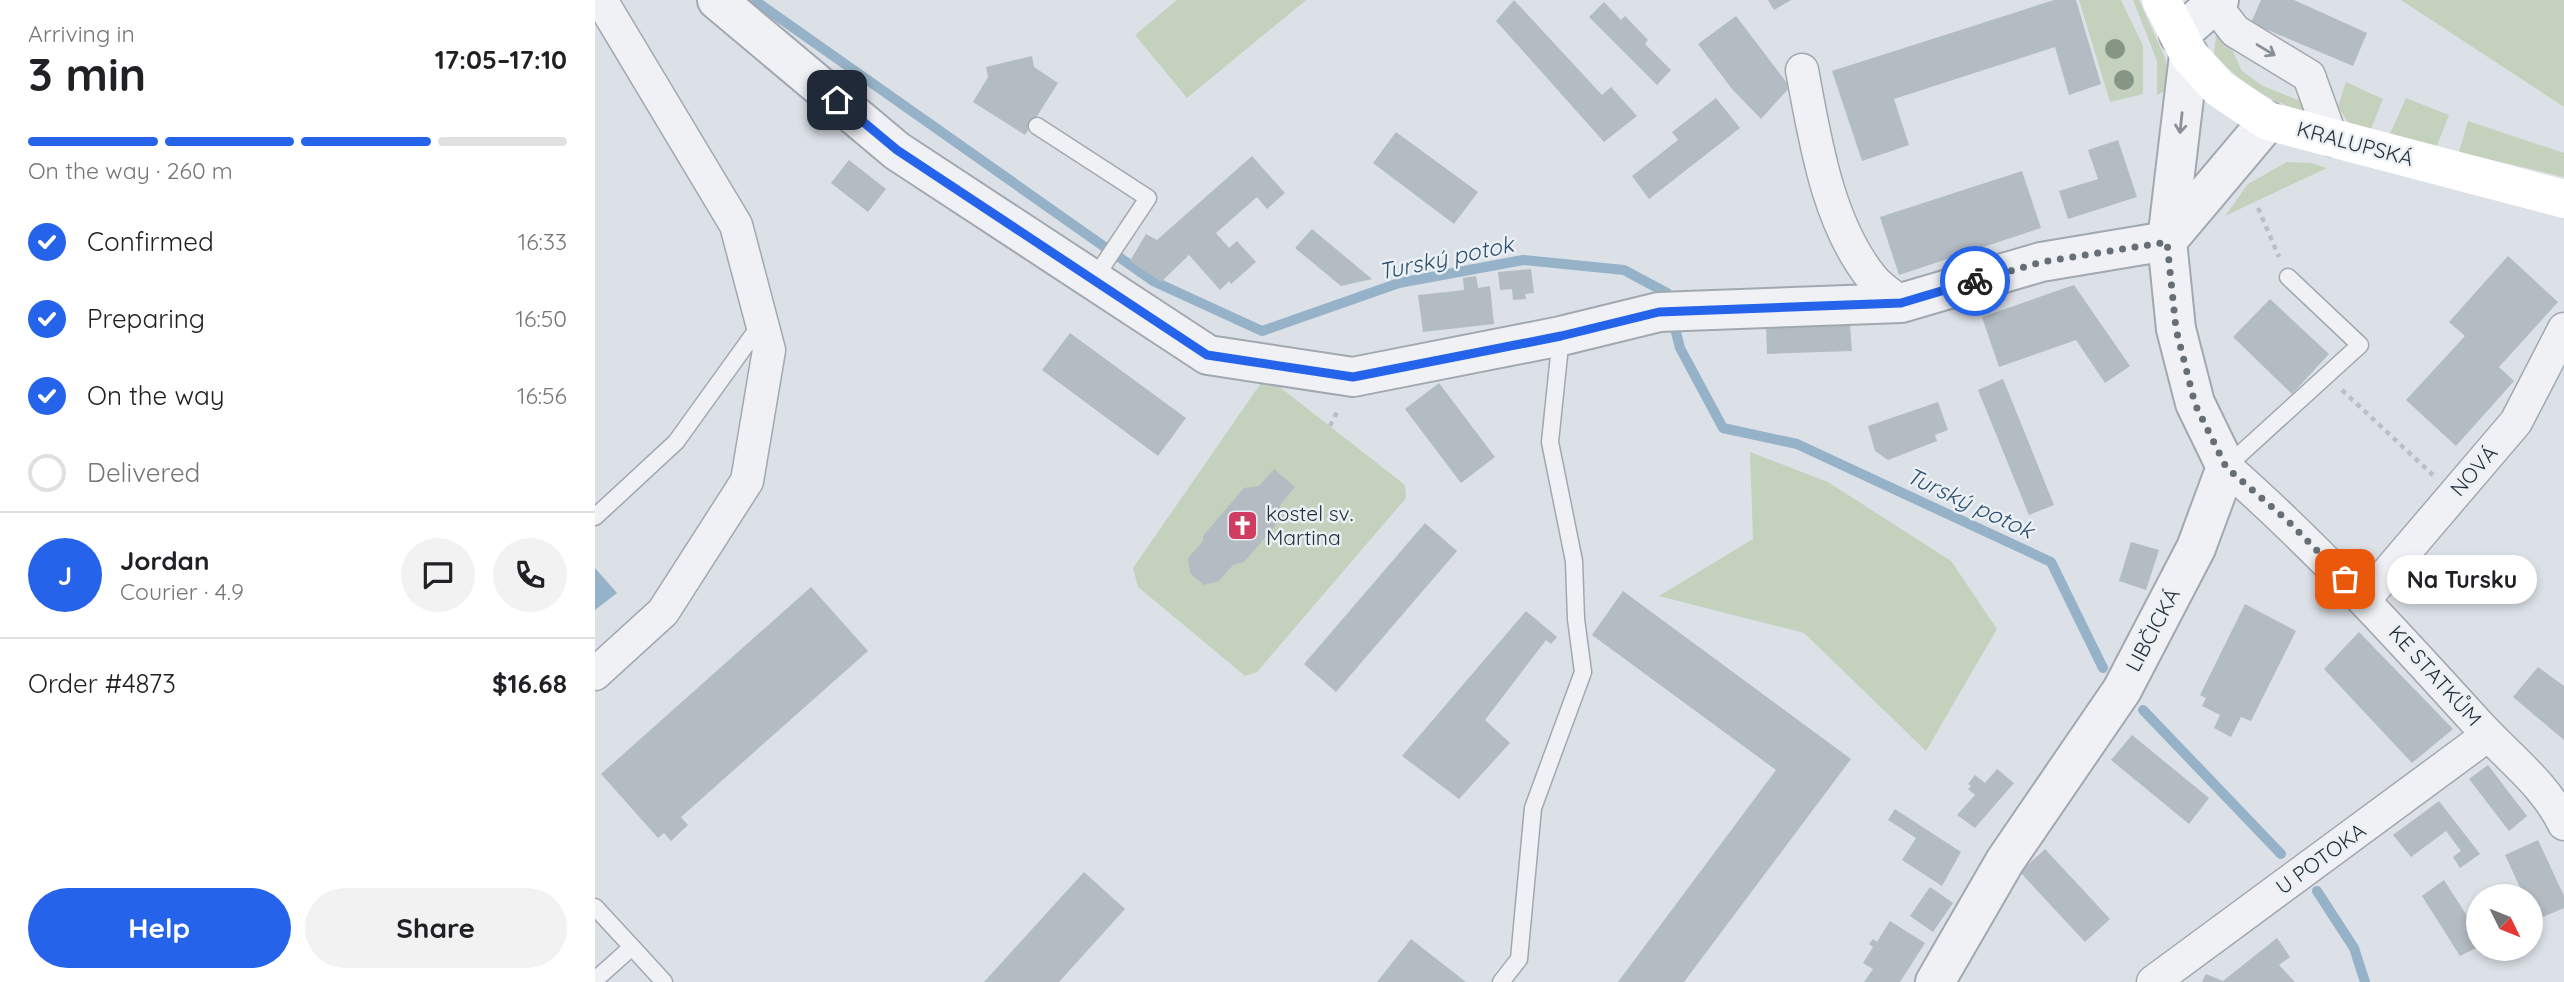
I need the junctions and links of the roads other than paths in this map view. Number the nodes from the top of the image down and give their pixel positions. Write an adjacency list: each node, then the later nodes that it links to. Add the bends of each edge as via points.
1 (601, 0): 15 (street, via 736,225)
2 (717, 0): 13 (street, via 897,150)
3 (2161, 0): 5 (main road, KRALUPSKÁ)
4 (2217, 3): 5 (street); 9 (street, one-way to 9, via 2235,31 2309,76)
5 (2184, 45): 7 (main road, KRALUPSKÁ, via 2219,88); 11 (street, one-way to 11)
6 (1803, 70): 14 (street, via 1823,180 1861,262 1874,281)
7 (2268, 121): 9 (main road, KRALUPSKÁ); 11 (street)
8 (1037, 126): 13 (lane, via 1148,198)
9 (2332, 140): 10 (main road, KRALUPSKÁ)
10 (2564, 199)
11 (2167, 242): 14 (street, via 2042,262); 18 (street, via 2176,329 2195,404)
12 (2288, 277): 18 (lane, via 2360,345)
13 (1094, 279): 17 (street, via 1207,355 1353,377)
14 (1901, 303): 17 (street, via 1675,311)
15 (762, 323): 19 (lane, via 676,442); 21 (street, via 769,350 747,481 663,612)
16 (2564, 329): 20 (street, NOVÁ, via 2517,422)
17 (1561, 336): 28 (lane, via 1550,442 1574,561 1583,672 1533,808 1519,959)
18 (2226, 467): 20 (street, KE STATKŮM, via 2288,521); 29 (street, LIBČICKÁ, via 2196,548 2122,690 2005,861)
19 (595, 517)
20 (2365, 599): 22 (street, KE STATKŮM)
21 (595, 674)
22 (2488, 735): 23 (street, KE STATKŮM); 30 (street, U POTOKA)
23 (2560, 808)
24 (595, 907): 25 (lane)
25 (632, 947): 26 (lane); 27 (lane)
26 (595, 980)
27 (664, 982)
28 (1501, 982)
29 (1935, 982)
30 (2153, 982)

